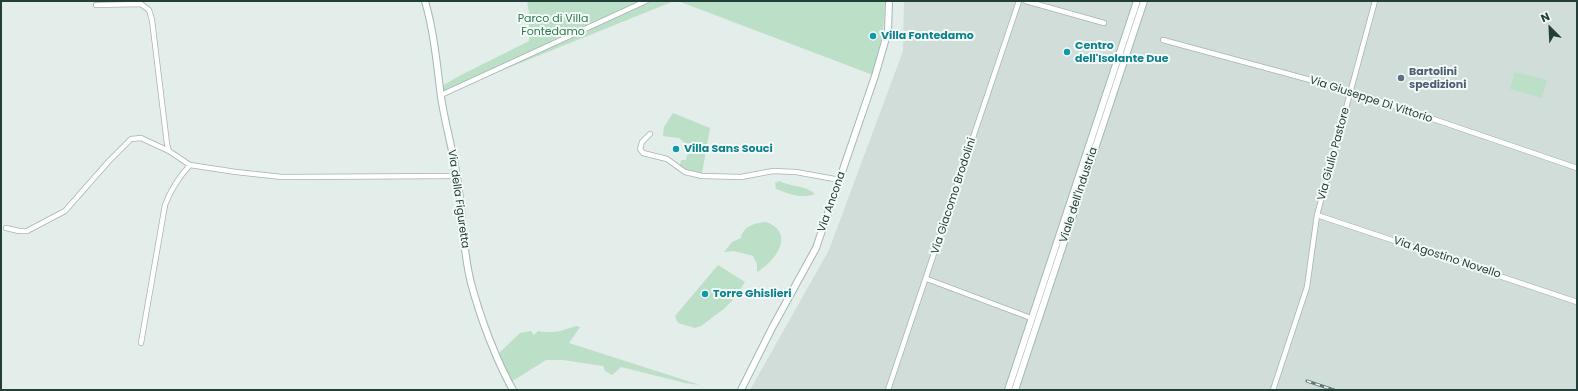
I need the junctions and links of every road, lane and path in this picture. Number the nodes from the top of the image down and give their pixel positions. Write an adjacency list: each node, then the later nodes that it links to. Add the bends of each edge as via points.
1 (425, 1): 13 (main road, Via della Figuretta, via 433,34)
2 (646, 1): 13 (street)
3 (890, 1): 19 (main road, Via Ancona, via 888,31)
4 (1019, 1): 22 (street, Via Giacomo Brodolini)
5 (1026, 1): 10 (street)
6 (1137, 1): 24 (main road, Viale dell'Industria)
7 (1144, 1): 30 (main road, Viale dell'Industria)
8 (1375, 1): 12 (street, Via Giulio Pastore)
9 (96, 6): 15 (street, via 141,4 149,10)
10 (1104, 23)
11 (1163, 40): 12 (street, Via Giuseppe Di Vittorio)
12 (1351, 91): 17 (street, Via Giuseppe Di Vittorio); 20 (street, Via Giulio Pastore)
13 (441, 95): 18 (main road, Via della Figuretta)
14 (650, 134): 19 (street, via 642,142 640,149 643,153 668,159 685,172 702,176 741,177 773,171 796,172)
15 (170, 151): 16 (street); 21 (street, via 141,138 131,139 65,211 27,231)
16 (190, 165): 18 (street, via 282,177); 25 (street, via 170,192 165,205)
17 (1577, 168)
18 (457, 176): 26 (main road, Via della Figuretta, via 471,282 495,352)
19 (840, 180): 27 (main road, Via Ancona, via 816,248)
20 (1317, 215): 23 (street, Via Agostino Novello); 31 (street, Via Giulio Pastore, via 1307,287)
21 (6, 228)
22 (927, 279): 24 (street); 28 (street, Via Giacomo Brodolini)
23 (1577, 302)
24 (1031, 318): 29 (main road, Viale dell'Industria)
25 (141, 343)
26 (513, 390)
27 (741, 390)
28 (888, 390)
29 (1008, 390)
30 (1015, 390)
31 (1273, 390)

